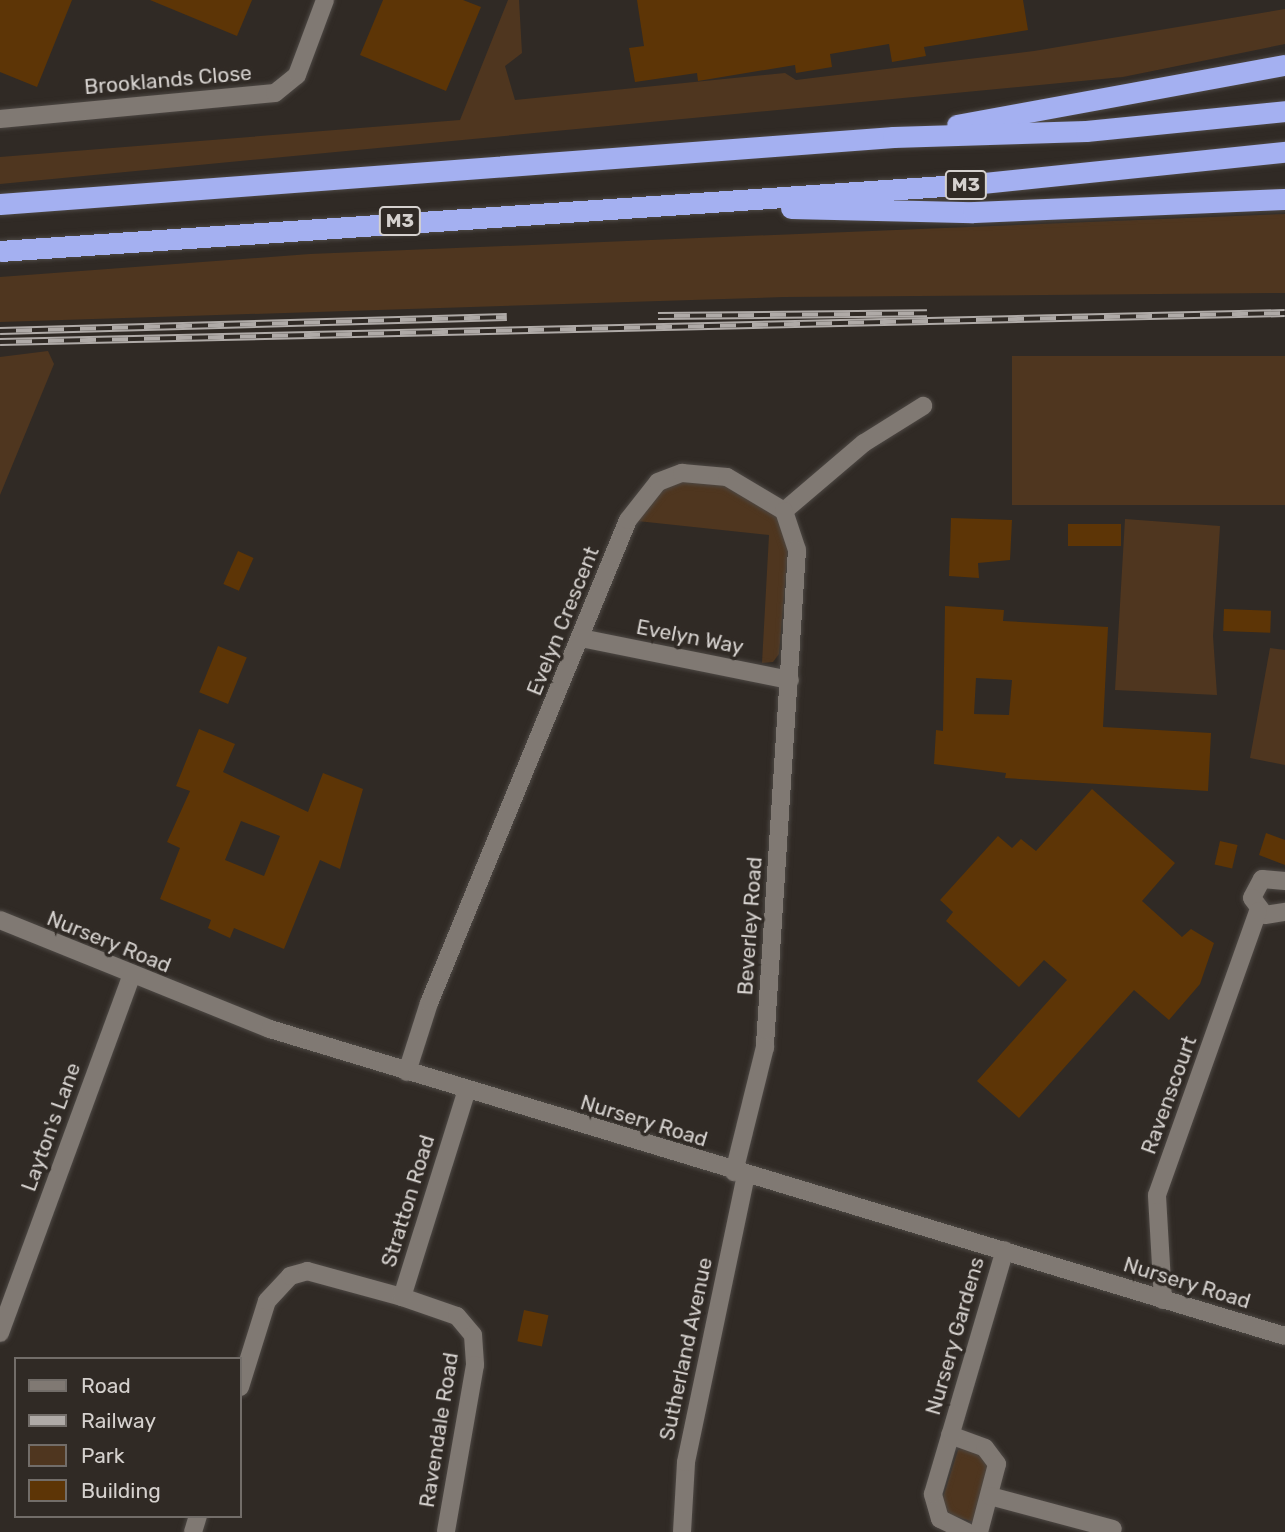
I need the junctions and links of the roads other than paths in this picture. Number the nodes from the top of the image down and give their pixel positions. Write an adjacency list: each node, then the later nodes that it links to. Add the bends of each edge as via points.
1 (325, 0): 4 (street, Brooklands Close, via 297,75 275,93)
2 (1285, 65): 5 (highway, M3)
3 (1285, 111): 5 (highway, M3, via 1086,131)
4 (0, 119)
5 (893, 137): 8 (highway, M3)
6 (1285, 152): 9 (highway, M3, via 987,183)
7 (1285, 199): 9 (highway, M3, via 973,212)
8 (0, 204)
9 (646, 205): 10 (highway, M3)
10 (0, 251)
11 (923, 406): 12 (street, via 864,443)
12 (784, 510): 13 (street, Evelyn Crescent, via 727,477 682,473 658,482 628,520); 14 (street, via 797,550)
13 (581, 638): 14 (street, Evelyn Way); 20 (street, Evelyn Crescent, via 429,1003)
14 (790, 680): 22 (street, Beverley Road, via 765,1047)
15 (1285, 881): 16 (street, Ravenscourt, via 1269,876 1256,884 1252,898)
16 (1258, 911): 17 (street, via 1272,917); 25 (street, Ravenscourt, via 1157,1195)
17 (1285, 912)
18 (0, 920): 19 (street, Nursery Road)
19 (131, 976): 20 (street, Nursery Road); 26 (street, Layton's Lane)
20 (407, 1072): 21 (street, Nursery Road)
21 (467, 1090): 22 (street, Nursery Road); 24 (street, Stratton Road)
22 (740, 1174): 23 (street, Nursery Road); 33 (street, Sutherland Avenue, via 686,1462)
23 (1004, 1250): 25 (street, Nursery Road); 29 (street, Nursery Gardens)
24 (402, 1297): 28 (street, Stratton Road, via 307,1271 290,1276 267,1301); 32 (street, Ravendale Road, via 465,1321 475,1342)
25 (1163, 1300): 27 (street, Nursery Road)
26 (0, 1333)
27 (1285, 1336)
28 (242, 1381)
29 (950, 1435): 30 (street, Nursery Gardens, via 992,1455 997,1472); 34 (street, Nursery Gardens, via 933,1503 948,1526)
30 (990, 1496): 31 (street); 35 (street, Nursery Gardens)
31 (1113, 1527)
32 (446, 1532)
33 (682, 1532)
34 (967, 1532)
35 (979, 1532)

